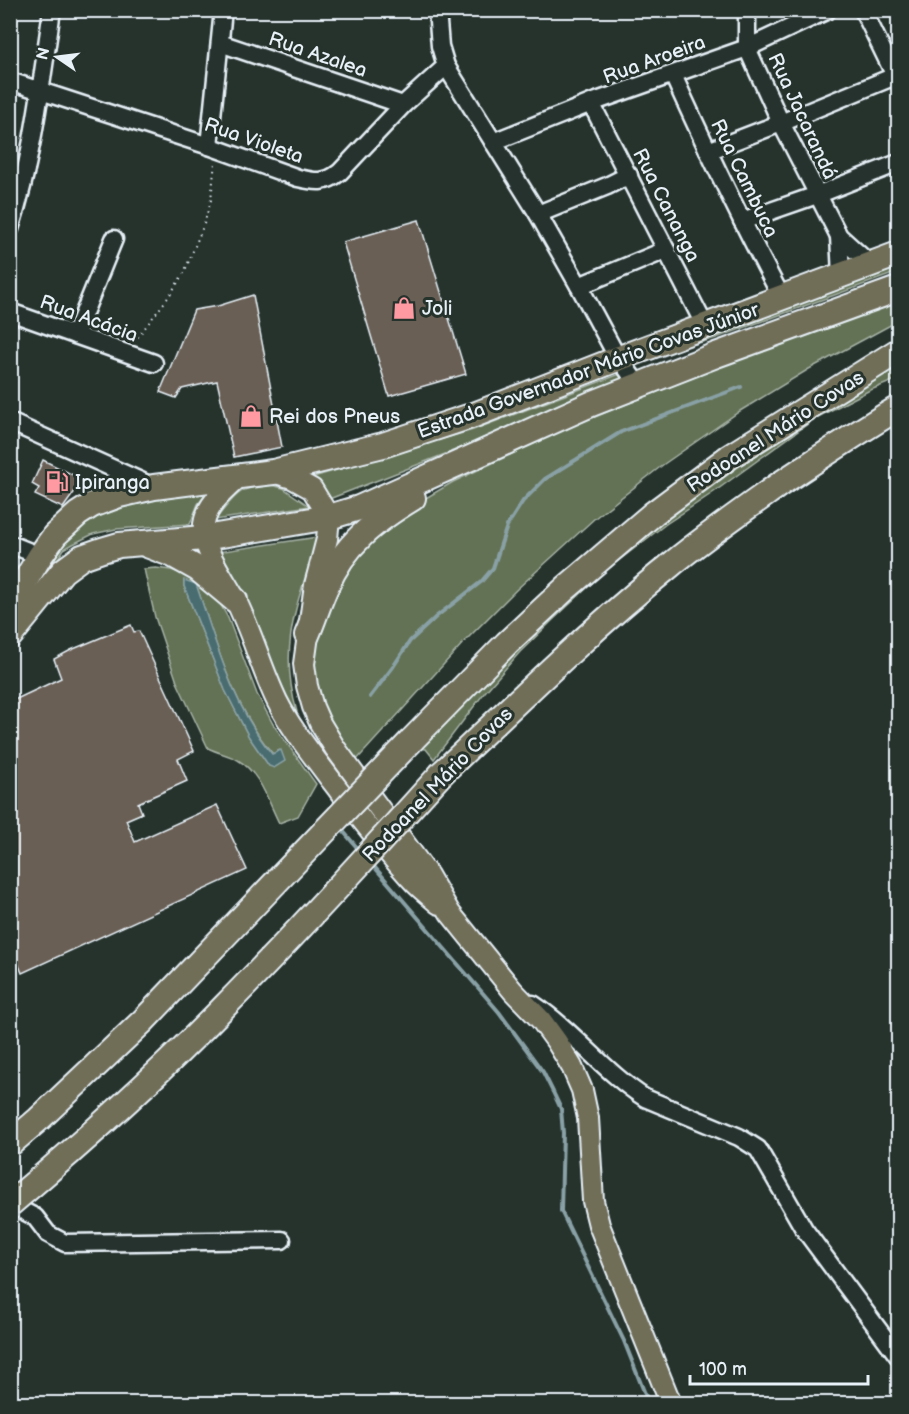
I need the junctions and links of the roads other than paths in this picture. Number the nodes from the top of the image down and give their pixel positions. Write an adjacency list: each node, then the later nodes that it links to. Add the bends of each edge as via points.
1 (52, 10): 13 (street)
2 (223, 10): 7 (street)
3 (437, 10): 9 (street, via 440,46)
4 (747, 10): 8 (street, Rua Jacarandá)
5 (828, 10): 8 (street, Rua Aroeira)
6 (863, 10): 11 (street)
7 (220, 43): 15 (street, Rua Azalea); 18 (street)
8 (747, 48): 10 (street, Rua Aroeira); 16 (street, Rua Jacarandá)
9 (447, 66): 15 (street, Rua Violeta); 17 (street)
10 (673, 75): 14 (street, Rua Aroeira); 19 (street, Rua Cambuca)
11 (897, 79): 16 (street)
12 (10, 81): 13 (street, Rua Violeta)
13 (40, 90): 18 (street, Rua Violeta); 23 (street, via 29,159)
14 (591, 103): 17 (street, Rua Aroeira); 21 (street, Rua Cananga)
15 (403, 105): 18 (street, Rua Violeta, via 340,172 322,182 298,178)
16 (781, 123): 19 (street); 22 (street, Rua Jacarandá)
17 (493, 142): 24 (street)
18 (209, 146)
19 (708, 151): 25 (street, Rua Cambuca)
20 (898, 163): 22 (street)
21 (629, 175): 24 (street); 29 (street, Rua Cananga)
22 (817, 195): 25 (street); 27 (street, Rua Jacarandá)
23 (16, 196): 26 (street)
24 (538, 214): 33 (street)
25 (749, 219): 35 (street, Rua Cambuca)
26 (10, 229)
27 (838, 236): 31 (street, Rua Jacarandá); 32 (street, Rua Jacarandá)
28 (114, 240): 38 (street)
29 (666, 250): 33 (street); 37 (street, Rua Cananga)
30 (898, 254): 31 (highway, Estrada Governador Mário Covas Júnior)
31 (870, 264): 32 (highway, Estrada Governador Mário Covas Júnior)
32 (841, 275): 35 (highway, Estrada Governador Mário Covas Júnior)
33 (579, 286): 40 (street)
34 (898, 289): 42 (highway, Estrada Governador Mário Covas Júnior)
35 (782, 298): 37 (highway, Estrada Governador Mário Covas Júnior)
36 (10, 312): 38 (street, Rua Acácia)
37 (705, 326): 40 (highway, Estrada Governador Mário Covas Júnior)
38 (75, 334): 41 (street, Rua Acácia)
39 (898, 351): 60 (highway, Rodoanel Mário Covas, bridge, via 729,457 654,513 566,588 411,741 143,1021)
40 (620, 358): 42 (street); 46 (highway, Estrada Governador Mário Covas Júnior, via 441,426 383,445)
41 (154, 363)
42 (638, 385): 45 (highway, Estrada Governador Mário Covas Júnior)
43 (898, 408): 61 (highway, Rodoanel Mário Covas, bridge, via 734,517 611,615 442,773 224,1007 140,1089)
44 (10, 422): 48 (street)
45 (496, 446): 49 (highway, Estrada Governador Mário Covas Júnior, via 369,504); 56 (highway, via 370,526 338,565)
46 (273, 472): 47 (highway, Estrada Governador Mário Covas Júnior); 49 (main road, via 312,489)
47 (239, 477): 48 (highway, Estrada Governador Mário Covas Júnior); 50 (main road, via 212,506 204,525)
48 (154, 487): 53 (highway, Estrada Governador Mário Covas Júnior, via 92,505 55,535)
49 (329, 517): 50 (highway, Estrada Governador Mário Covas Júnior); 56 (main road)
50 (204, 538): 51 (highway, Estrada Governador Mário Covas Júnior); 54 (main road)
51 (142, 543): 54 (highway, via 187,561); 57 (highway, Estrada Governador Mário Covas Júnior, via 119,545 82,557 63,571)
52 (10, 544): 53 (street)
53 (40, 556): 55 (highway, Estrada Governador Mário Covas Júnior)
54 (236, 600): 58 (main road, via 277,702 292,726 369,829 416,884)
55 (10, 606)
56 (307, 635): 58 (main road, via 304,664 320,723 334,748 428,875)
57 (10, 636)
58 (450, 913): 59 (main road)
59 (513, 991): 63 (street, via 569,1032 634,1091 758,1149 804,1228); 64 (main road, via 557,1042 582,1090 599,1225)
60 (10, 1144)
61 (10, 1204): 62 (street, via 35,1217 48,1234 64,1243)
62 (282, 1240)
63 (898, 1356)
64 (671, 1404)

